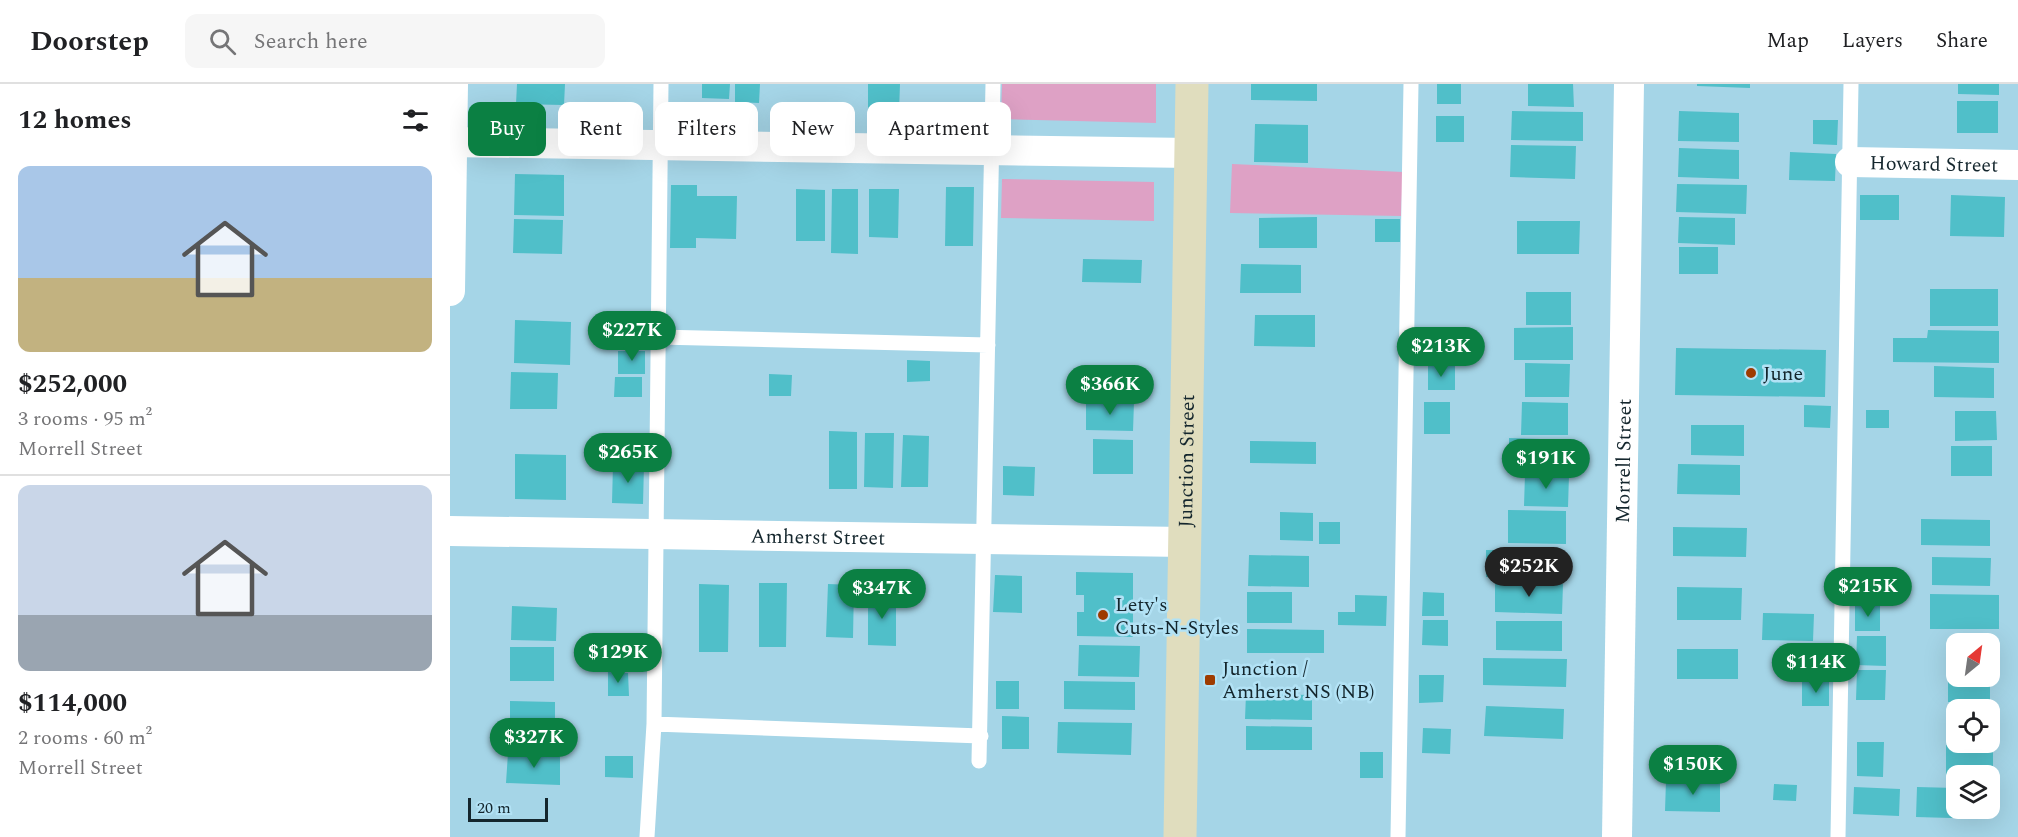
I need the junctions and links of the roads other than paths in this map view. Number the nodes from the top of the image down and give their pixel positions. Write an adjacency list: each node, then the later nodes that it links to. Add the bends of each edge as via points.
1 (453, 84): 10 (street)
2 (661, 84): 8 (lane)
3 (993, 84): 9 (lane)
4 (1192, 84): 15 (street, Junction Street)
5 (1412, 84): 32 (lane)
6 (1629, 84): 33 (street, Morrell Street)
7 (1851, 84): 18 (lane)
8 (661, 102)
9 (993, 102)
10 (451, 142): 11 (street); 20 (street)
11 (655, 146)
12 (758, 147): 13 (street)
13 (867, 148)
14 (1011, 150): 15 (street)
15 (1191, 153): 26 (street, Junction Street)
16 (660, 156): 21 (lane)
17 (992, 156): 22 (lane)
18 (1850, 162): 19 (street, Howard Street); 34 (lane)
19 (2018, 165)
20 (450, 291)
21 (658, 337): 22 (lane); 24 (lane)
22 (988, 345): 25 (lane)
23 (450, 531): 24 (street, Amherst Street)
24 (656, 534): 25 (street, Amherst Street); 27 (lane)
25 (984, 539): 26 (street, Amherst Street); 28 (lane)
26 (1185, 542): 31 (street, Junction Street)
27 (654, 724): 28 (lane); 30 (lane)
28 (981, 736): 29 (lane)
29 (979, 761)
30 (647, 837)
31 (1180, 837)
32 (1398, 837)
33 (1617, 837)
34 (1838, 837)

